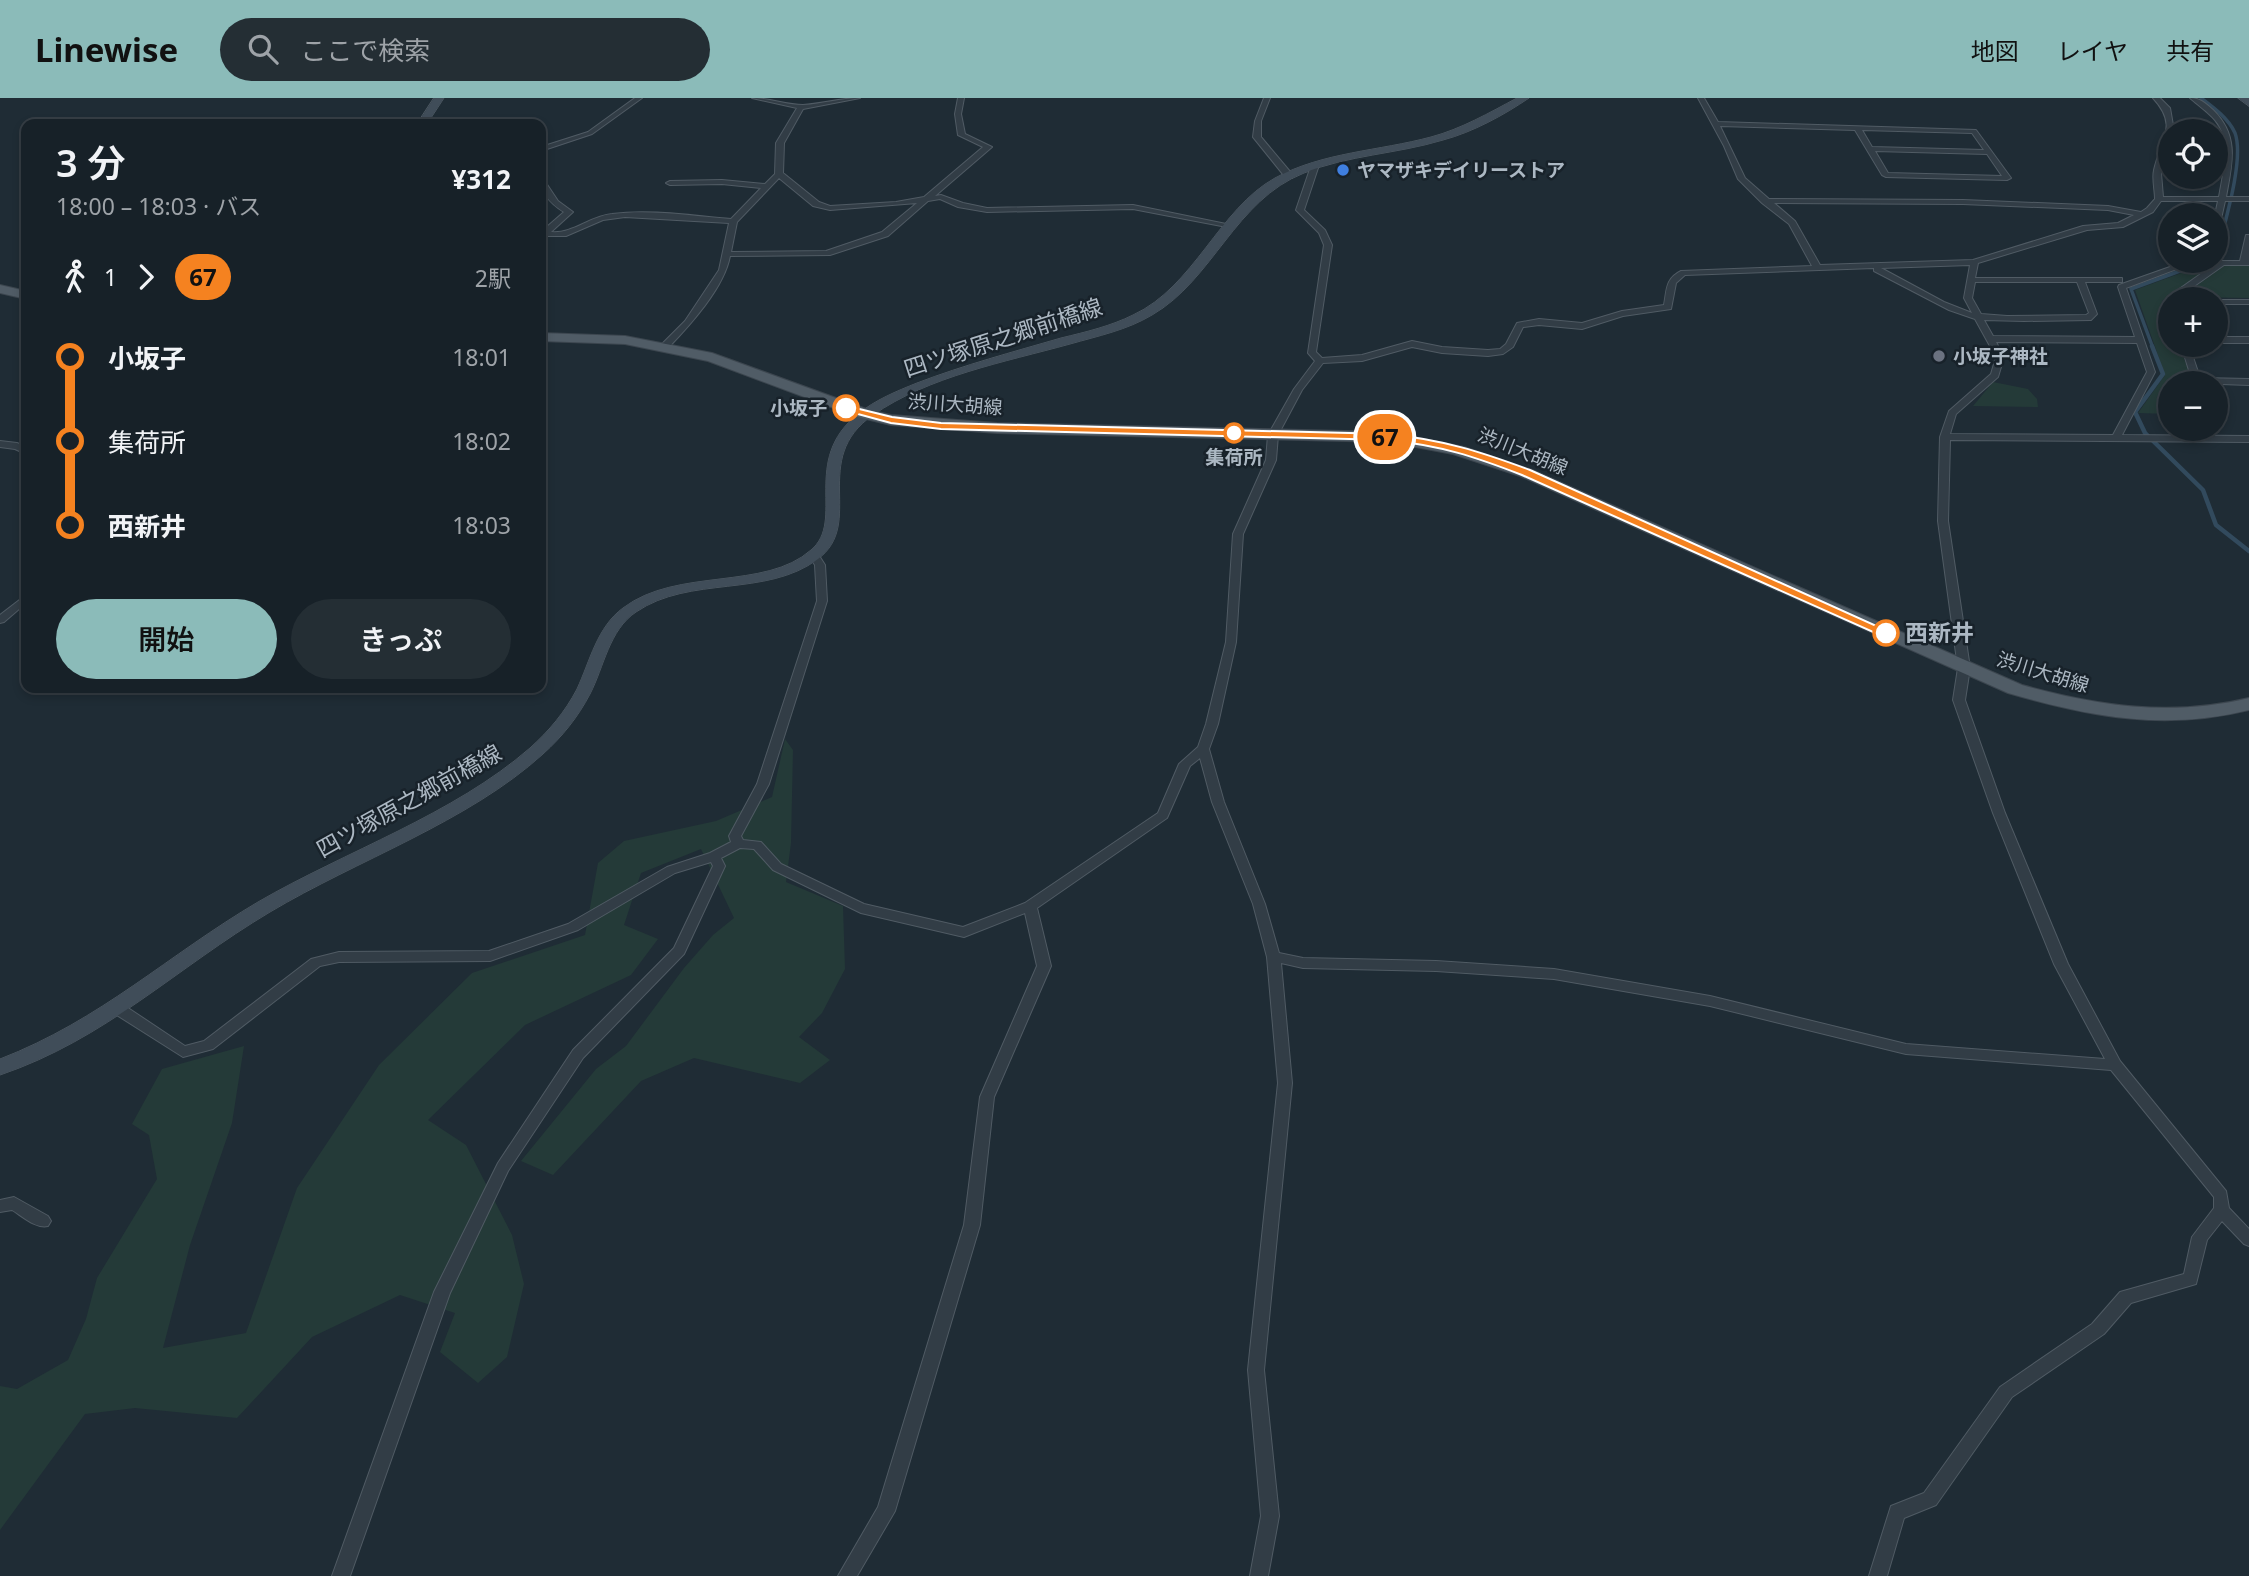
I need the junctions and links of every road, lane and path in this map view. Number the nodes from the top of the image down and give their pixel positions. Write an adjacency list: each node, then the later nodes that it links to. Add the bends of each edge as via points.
1 (439, 98): 14 (main road)
2 (639, 98): 18 (street, via 590,133)
3 (755, 98): 13 (street)
4 (858, 98): 13 (street)
5 (961, 98): 28 (street, via 962,135 988,147)
6 (1267, 98): 23 (street, via 1257,137)
7 (1524, 98): 21 (main road, 四ツ塚原之郷前橋線, via 1449,135)
8 (1701, 98): 16 (street)
9 (2156, 98): 15 (street, via 2167,108)
10 (2193, 98): 30 (street, via 2229,136)
11 (2243, 98): 12 (main road)
12 (2249, 103)
13 (802, 107): 22 (street, via 780,143)
14 (425, 119)
15 (2168, 119)
16 (1714, 124): 17 (street); 32 (street, via 1742,179)
17 (1857, 128): 19 (street); 20 (street, via 1973,131)
18 (546, 147)
19 (1870, 149): 20 (street); 20 (street, via 1886,175 2007,178)
20 (1988, 152)
21 (1314, 168): 23 (main road, 四ツ塚原之郷前橋線); 61 (street, via 1300,210 1328,244 1312,353)
22 (779, 174): 25 (street); 28 (street, via 816,204 830,208)
23 (1289, 176): 36 (main road, 四ツ塚原之郷前橋線, via 1259,194)
24 (670, 183): 25 (street)
25 (767, 186): 35 (street)
26 (2158, 189): 29 (street)
27 (546, 190): 37 (street, via 569,212)
28 (928, 197): 36 (street, via 1000,211 1133,207); 40 (street, via 885,234 827,253)
29 (2159, 199): 30 (street); 34 (street)
30 (2223, 199): 31 (street); 33 (street)
31 (2249, 199)
32 (1765, 201): 34 (street, via 1963,202 2108,208); 43 (street, via 1792,223)
33 (2222, 203)
34 (2141, 214): 41 (street, via 2120,225 2086,228)
35 (733, 221): 38 (street, via 612,215 568,236); 40 (street)
36 (1232, 226): 64 (main road, 四ツ塚原之郷前橋線, via 1164,304 1142,316 914,389)
37 (546, 232)
38 (546, 234)
39 (2249, 237): 42 (street)
40 (726, 254): 60 (street, via 723,270 688,323)
41 (1974, 262): 44 (street); 46 (street)
42 (2246, 263): 49 (street, via 2222,263)
43 (1817, 268): 44 (street); 61 (street, via 1684,272 1670,283 1668,307 1582,326 1529,322 1520,326 1503,351 1454,351 1412,344 1362,358)
44 (1873, 268): 54 (street)
45 (2162, 273): 57 (street, via 2122,288)
46 (1970, 280): 47 (street); 54 (street, via 1968,298)
47 (2080, 280): 48 (street); 54 (street, via 2093,314 2088,318)
48 (2119, 280)
49 (2190, 287)
50 (0, 289): 51 (main road)
51 (21, 294)
52 (2228, 302): 53 (street)
53 (2249, 302)
54 (1977, 317): 56 (street)
55 (546, 337): 60 (main road, 渋川大胡線)
56 (1992, 340): 57 (street); 67 (street, via 2000,358 1995,375 1952,414)
57 (2141, 340): 68 (street, via 2151,372)
58 (2228, 340): 59 (street)
59 (2249, 340)
60 (665, 346): 64 (main road, 渋川大胡線, via 712,356)
61 (1320, 361): 65 (street, via 1298,389)
62 (2228, 382): 63 (street)
63 (2249, 382)
64 (864, 414): 65 (main road, 渋川大胡線, via 941,426); 73 (main road, 四ツ塚原之郷前橋線, via 838,440 830,492 833,525 828,543)
65 (1273, 435): 76 (main road, 渋川大胡線, via 1389,437 1471,451); 78 (street, via 1271,460 1238,534 1231,642)
66 (2158, 435): 68 (street)
67 (1945, 437): 68 (street); 76 (street, via 1943,521)
68 (2116, 438)
69 (2228, 438): 70 (street)
70 (2249, 439)
71 (0, 444): 72 (street)
72 (21, 448)
73 (814, 556): 79 (street, via 820,565 822,601 763,784 735,836); 83 (main road, 四ツ塚原之郷前橋線, via 770,573 675,588 627,610 606,639 573,711 554,735 513,770 442,814 261,909)
74 (21, 602): 75 (street)
75 (0, 620)
76 (1964, 668): 77 (main road, 渋川大胡線, via 2052,700 2130,714 2202,714); 84 (street, via 1959,700 1999,813 2061,964)
77 (2249, 704)
78 (1203, 749): 81 (street, via 1185,764 1163,815); 82 (street)
79 (738, 844): 80 (street); 81 (street, via 757,845 777,867 861,908 964,932)
80 (714, 856): 83 (street, via 671,870 573,927 490,956 339,957 316,962 215,1040 183,1052); 90 (street, via 719,866 679,951 578,1054 503,1167 442,1292)
81 (1030, 906): 91 (street, via 1044,966 987,1097 972,1225 886,1511)
82 (1274, 957): 84 (street, via 1303,963 1554,974 1710,1001 1906,1049); 92 (street, via 1285,1083 1256,1370 1270,1516)
83 (117, 1007): 85 (main road, 四ツ塚原之郷前橋線, via 57,1044)
84 (2115, 1065): 87 (street, via 2221,1195)
85 (0, 1067)
86 (0, 1206): 88 (street, via 14,1203)
87 (2222, 1210): 89 (street); 93 (street, via 2200,1237 2191,1279 2126,1297 2098,1329 2006,1392 1930,1499 1897,1512)
88 (43, 1221)
89 (2249, 1239)
90 (341, 1576)
91 (847, 1576)
92 (1259, 1576)
93 (1878, 1576)

